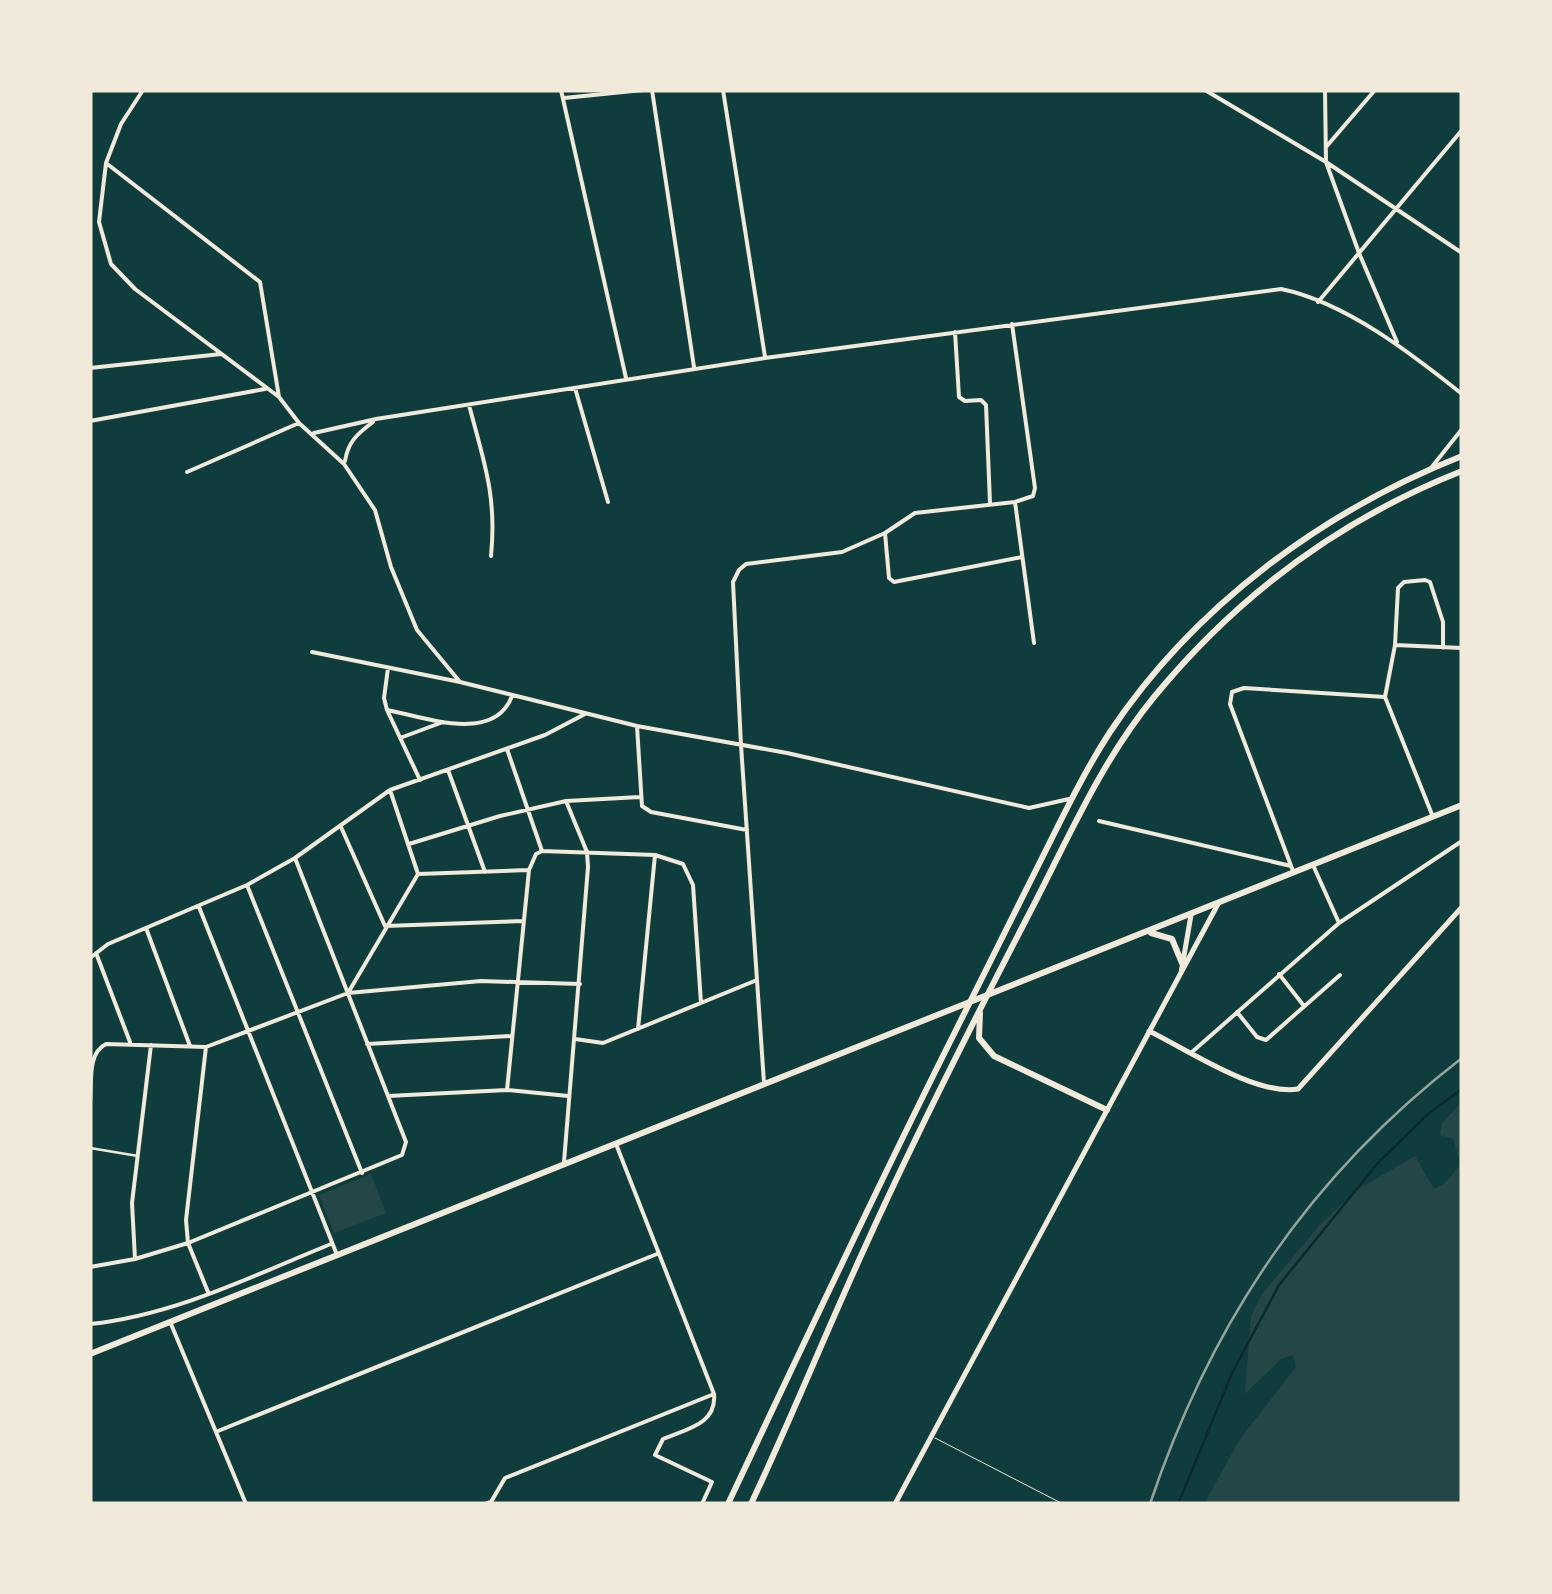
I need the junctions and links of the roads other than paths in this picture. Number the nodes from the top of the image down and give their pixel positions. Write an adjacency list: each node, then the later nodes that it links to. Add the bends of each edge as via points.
1 (144, 90): 13 (street)
2 (561, 90): 9 (street)
3 (644, 90): 9 (street)
4 (652, 90): 24 (street)
5 (722, 90): 22 (street)
6 (1205, 90): 12 (street)
7 (1325, 90): 11 (street)
8 (1375, 90): 11 (street)
9 (563, 98): 25 (street)
10 (1462, 130): 14 (street)
11 (1326, 147): 12 (street)
12 (1326, 162): 14 (street); 16 (street)
13 (106, 163): 21 (street, via 99,222 111,264); 29 (street, via 260,282)
14 (1397, 208): 15 (street); 16 (street)
15 (1462, 253)
16 (1359, 254): 17 (street); 20 (street)
17 (1318, 302): 18 (street, via 1282,290); 20 (street)
18 (1012, 324): 19 (street); 42 (street, via 1035,488 1033,496)
19 (954, 332): 22 (street); 43 (street, via 959,397 986,404)
20 (1398, 343): 28 (street)
21 (221, 354): 23 (street); 27 (street)
22 (765, 358): 24 (street)
23 (90, 368)
24 (695, 369): 25 (street)
25 (626, 379): 26 (street)
26 (576, 388): 30 (street); 41 (street)
27 (266, 389): 29 (street); 32 (street)
28 (1462, 394)
29 (279, 398): 33 (street)
30 (468, 406): 31 (street); 45 (street, via 492,494)
31 (376, 419): 35 (street); 37 (street, via 355,436)
32 (90, 421)
33 (300, 423): 35 (street); 40 (street)
34 (1462, 429): 38 (street)
35 (314, 433): 37 (street)
36 (1462, 456): 38 (main road)
37 (344, 464): 53 (street, via 375,510 417,630)
38 (1431, 468): 67 (main road, via 1297,543 1214,613 1111,730)
39 (1462, 471): 107 (main road, via 1378,508 1298,558 1156,694 1107,763)
40 (187, 472)
41 (608, 502)
42 (1014, 502): 43 (street); 46 (street)
43 (990, 503): 44 (street, via 916,513)
44 (884, 533): 46 (street, via 894,582); 61 (street, via 842,552 738,570)
45 (491, 556)
46 (1022, 557): 47 (street)
47 (1034, 643)
48 (1395, 645): 49 (street); 49 (street, via 1398,588 1425,580 1443,622); 55 (street)
49 (1444, 648): 50 (street)
50 (1462, 648)
51 (312, 652): 52 (street)
52 (388, 668): 53 (street); 56 (street)
53 (460, 682): 54 (street)
54 (512, 696): 57 (street); 58 (street, via 507,709 486,723)
55 (1385, 698): 71 (street); 83 (street, via 1232,692)
56 (387, 710): 58 (street); 60 (street)
57 (585, 714): 59 (street); 62 (street)
58 (446, 721): 60 (street)
59 (637, 726): 61 (street); 66 (street)
60 (400, 738): 64 (street)
61 (741, 745): 67 (street, via 1029,808); 75 (street)
62 (507, 749): 63 (street); 70 (street)
63 (448, 770): 64 (street); 73 (street)
64 (420, 780): 65 (street)
65 (390, 790): 74 (street); 77 (street)
66 (640, 797): 68 (street); 75 (street, via 651,812)
67 (1072, 798): 152 (main road)
68 (566, 801): 70 (street); 79 (street)
69 (1462, 805): 71 (main road)
70 (528, 810): 73 (street); 78 (street)
71 (1433, 817): 82 (main road)
72 (1099, 822): 83 (street)
73 (468, 826): 77 (street); 85 (street)
74 (342, 827): 81 (street); 94 (street)
75 (747, 830): 104 (street)
76 (1462, 842): 93 (street)
77 (409, 844): 86 (street)
78 (542, 851): 79 (street); 84 (street)
79 (587, 852): 80 (street); 105 (street)
80 (655, 855): 108 (street, via 683,864 693,885); 112 (street)
81 (295, 858): 87 (street); 106 (street)
82 (1314, 865): 83 (main road); 93 (street)
83 (1292, 869): 88 (main road)
84 (529, 870): 85 (street); 92 (street)
85 (485, 872): 86 (street)
86 (418, 874): 94 (street)
87 (247, 886): 89 (street); 110 (street)
88 (1220, 902): 91 (main road); 102 (main road)
89 (199, 907): 95 (street); 113 (street)
90 (1462, 907): 122 (main road, via 1298,1089 1258,1086)
91 (1192, 914): 96 (main road); 99 (main road)
92 (524, 921): 94 (street); 103 (street)
93 (1338, 924): 100 (street)
94 (385, 926): 106 (street)
95 (146, 928): 97 (street); 120 (street)
96 (1146, 933): 99 (main road, via 1172,939); 123 (main road)
97 (96, 953): 98 (street); 117 (street)
98 (90, 958)
99 (1182, 963): 102 (main road)
100 (1279, 974): 109 (street); 111 (street)
101 (1340, 975): 109 (street)
102 (1180, 976): 114 (main road)
103 (519, 980): 105 (street); 106 (street); 115 (street)
104 (757, 980): 108 (street); 123 (street)
105 (580, 984): 116 (street)
106 (348, 993): 110 (street); 118 (street)
107 (982, 1002): 128 (main road, via 978,1028 984,1048); 153 (main road)
108 (701, 1004): 112 (street)
109 (1304, 1006): 111 (street, via 1266,1040)
110 (296, 1011): 113 (street); 133 (street)
111 (1236, 1012): 122 (street)
112 (638, 1029): 116 (street, via 603,1043)
113 (247, 1032): 121 (street); 134 (street)
114 (1149, 1032): 122 (main road); 128 (main road)
115 (512, 1036): 118 (street); 124 (street)
116 (575, 1038): 126 (street)
117 (130, 1044): 119 (street); 127 (street, via 106,1044 94,1054)
118 (367, 1044): 125 (street)
119 (151, 1045): 120 (street); 131 (street)
120 (190, 1046): 121 (street)
121 (206, 1047): 135 (street)
122 (1192, 1052)
123 (764, 1083): 129 (main road)
124 (507, 1090): 125 (street); 126 (street)
125 (388, 1096): 133 (street, via 406,1148)
126 (568, 1096): 132 (street)
127 (90, 1103)
128 (1107, 1110): 147 (main road)
129 (616, 1142): 132 (main road); 138 (street)
130 (90, 1148): 131 (street)
131 (138, 1156): 139 (street)
132 (564, 1162): 137 (main road)
133 (362, 1173): 134 (street)
134 (313, 1192): 135 (street); 136 (street)
135 (188, 1243): 139 (street); 141 (street)
136 (333, 1244): 137 (street); 141 (street)
137 (337, 1254): 142 (main road)
138 (658, 1254): 145 (street); 146 (street)
139 (134, 1260): 140 (street)
140 (90, 1267)
141 (208, 1293): 143 (street, via 140,1318)
142 (170, 1322): 144 (main road); 146 (street)
143 (90, 1324)
144 (90, 1354)
145 (714, 1394): 148 (street, via 504,1478); 151 (street, via 712,1415 663,1439 655,1455 712,1482)
146 (218, 1431): 150 (street)
147 (932, 1436): 149 (lane); 154 (main road)
148 (489, 1503)
149 (1062, 1503)
150 (246, 1504)
151 (702, 1504)
152 (728, 1504)
153 (752, 1504)
154 (896, 1504)

